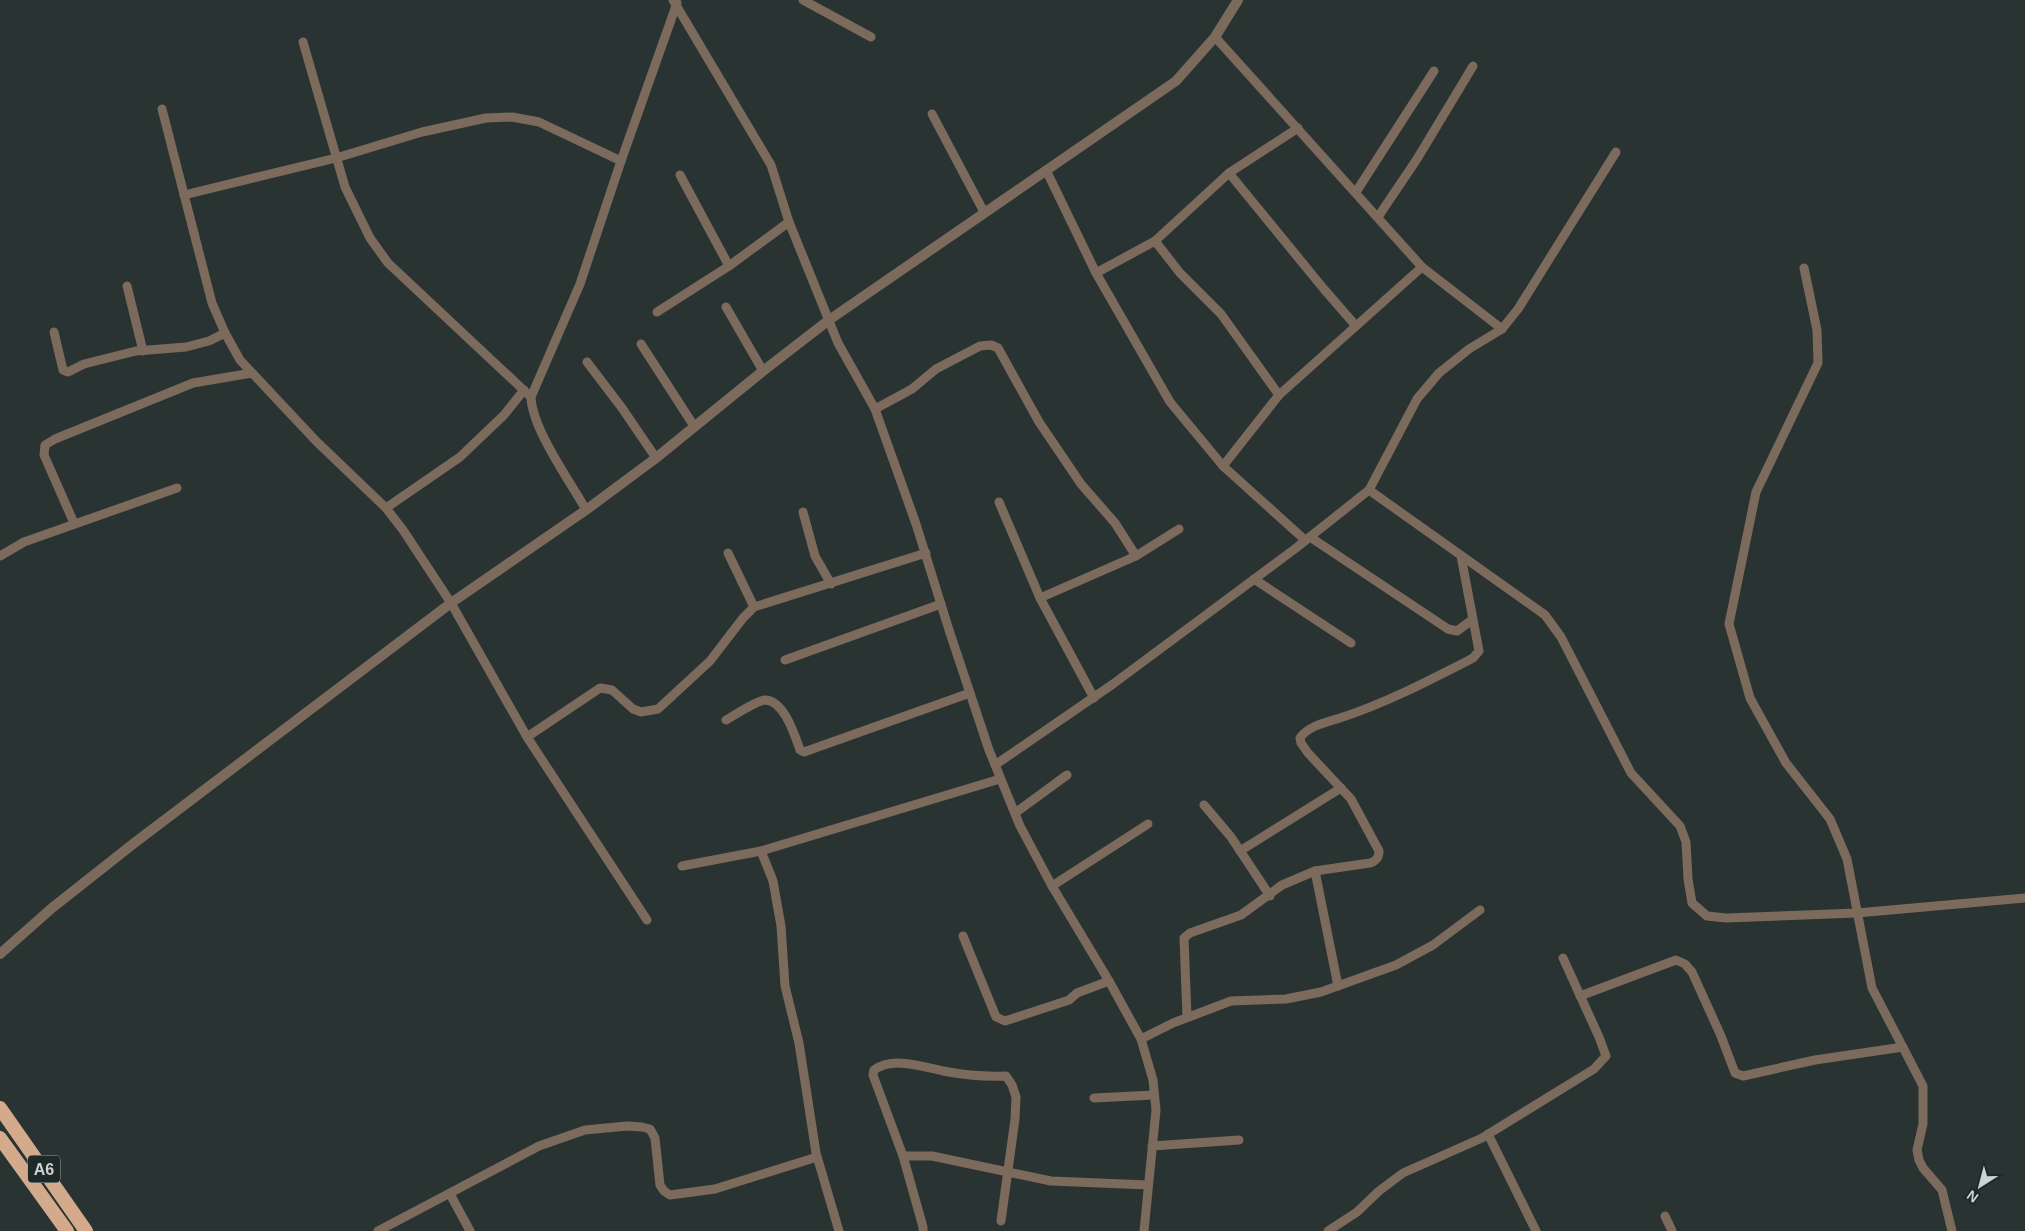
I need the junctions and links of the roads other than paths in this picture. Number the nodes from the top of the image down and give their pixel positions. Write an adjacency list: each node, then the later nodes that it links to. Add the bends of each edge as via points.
1 (803, 0): 4 (street)
2 (1238, 0): 5 (street)
3 (676, 2): 14 (street); 22 (street, via 771,165)
4 (871, 37)
5 (1214, 37): 11 (street); 15 (street, via 1176,81)
6 (303, 42): 13 (street)
7 (1473, 66): 21 (street)
8 (1434, 71): 18 (street)
9 (162, 110): 19 (street)
10 (932, 114): 20 (street)
11 (1298, 128): 16 (street); 18 (street)
12 (1616, 152): 33 (street, via 1518,310)
13 (336, 158): 14 (street, via 422,132 486,118 512,117 539,122); 19 (street); 41 (street, via 344,187 370,238 388,263)
14 (621, 161): 43 (street, via 580,284)
15 (1046, 170): 20 (street); 27 (street)
16 (1229, 173): 23 (street); 32 (street)
17 (680, 175): 24 (street)
18 (1356, 192): 21 (street)
19 (184, 195): 35 (street, via 212,304)
20 (984, 212): 31 (street)
21 (1378, 217): 25 (street)
22 (789, 222): 24 (street); 31 (street)
23 (1155, 241): 27 (street); 42 (street, via 1180,273 1220,314)
24 (729, 266): 30 (street)
25 (1422, 267): 32 (street); 33 (street)
26 (1804, 268): 90 (street, via 1816,330 1818,363 1756,492 1729,624 1750,698 1786,763 1830,820 1846,859)
27 (1096, 273): 47 (street, via 1170,402)
28 (127, 286): 37 (street)
29 (726, 308): 39 (street)
30 (657, 312)
31 (828, 320): 39 (street); 44 (street)
32 (1356, 326): 42 (street)
33 (1502, 329): 49 (street, via 1439,373 1417,399)
34 (54, 332): 37 (street, via 63,370 68,372 84,364)
35 (225, 333): 37 (street, via 186,347); 40 (street, via 240,360)
36 (641, 344): 45 (street)
37 (143, 351)
38 (587, 362): 46 (street)
39 (763, 371): 45 (street)
40 (252, 373): 51 (street, via 316,442); 54 (street, via 192,384 45,445 44,455)
41 (524, 390): 43 (street); 51 (street, via 504,415 460,456)
42 (1280, 395): 47 (street)
43 (531, 397): 52 (street, via 541,432)
44 (875, 408): 58 (street); 60 (street, via 912,389 936,369 980,346 998,348 1039,422)
45 (694, 426): 46 (street)
46 (656, 458): 52 (street)
47 (1223, 466): 56 (street)
48 (177, 488): 54 (street)
49 (1369, 490): 56 (street); 61 (street)
50 (999, 502): 64 (street)
51 (386, 508): 65 (street)
52 (586, 510): 65 (street)
53 (804, 512): 63 (street, via 815,556)
54 (74, 522): 59 (street, via 24,542)
55 (1179, 529): 60 (street)
56 (1308, 538): 62 (street); 68 (street, via 1448,629 1457,630)
57 (728, 553): 67 (street)
58 (926, 554): 63 (street); 66 (street)
59 (0, 556)
60 (1136, 556): 64 (street)
61 (1461, 556): 68 (street); 90 (street, via 1545,615 1561,636 1631,773 1680,826 1686,842 1692,903 1707,916 1726,918)
62 (1254, 579): 69 (street); 72 (street)
63 (830, 584): 67 (street)
64 (1040, 598): 72 (street)
65 (451, 602): 74 (street); 93 (street, via 133,844)
66 (941, 604): 70 (street); 71 (street)
67 (754, 607): 74 (street, via 710,661 658,709 641,712 612,690 600,688)
68 (1472, 620): 78 (street, via 1479,651 1473,658 1369,708 1304,732 1301,743)
69 (1351, 643)
70 (785, 660)
71 (970, 693): 73 (street, via 804,752 800,750 787,717 772,701 763,700); 75 (street)
72 (1094, 698): 75 (street)
73 (726, 720)
74 (528, 737): 91 (street)
75 (994, 765): 77 (street)
76 (1067, 775): 80 (street)
77 (1000, 779): 80 (street); 82 (street)
78 (1342, 788): 83 (street); 85 (street, via 1351,799 1379,856 1370,863)
79 (1204, 805): 83 (street)
80 (1015, 813): 86 (street)
81 (1148, 824): 86 (street)
82 (761, 851): 84 (street); 109 (street, via 773,881 786,986 799,1042)
83 (1240, 851): 87 (street)
84 (682, 866)
85 (1316, 871): 87 (street, via 1282,885); 96 (street)
86 (1052, 886): 95 (street)
87 (1270, 896): 98 (street, via 1241,915 1184,938)
88 (2025, 898): 90 (street)
89 (1480, 910): 96 (street, via 1433,945 1396,965)
90 (1857, 912): 100 (street, via 1872,988)
91 (647, 920)
92 (963, 936): 95 (street, via 1000,1020 1069,1000)
93 (0, 954)
94 (1563, 958): 97 (street)
95 (1109, 981): 99 (street)
96 (1338, 986): 98 (street, via 1286,999 1232,1001)
97 (1580, 996): 100 (street, via 1676,960 1685,964 1692,972 1735,1073 1743,1076 1815,1060); 104 (street, via 1606,1056 1594,1068)
98 (1187, 1017): 99 (street)
99 (1141, 1039): 101 (street)
100 (1903, 1048): 125 (street, via 1923,1086 1923,1124 1917,1150 1919,1160 1942,1190)
101 (1154, 1095): 102 (street); 107 (street, via 1156,1110)
102 (1094, 1098)
103 (0, 1108): 116 (highway, A6)
104 (1488, 1134): 122 (street, via 1403,1173 1357,1212); 123 (street)
105 (0, 1138): 115 (highway, A6)
106 (1239, 1140): 107 (street)
107 (1152, 1146): 111 (street)
108 (903, 1156): 110 (street, via 932,1156); 110 (street, via 873,1075 874,1070 880,1066 914,1063 944,1071 1006,1076 1016,1097); 120 (street)
109 (817, 1157): 112 (street, via 715,1189 670,1195 660,1185 655,1138 650,1129 627,1126 585,1130 540,1146); 119 (street)
110 (1007, 1172): 111 (street, via 1051,1180); 114 (street)
111 (1148, 1185): 121 (street)
112 (450, 1194): 117 (street); 118 (street)
113 (1665, 1216): 124 (street)
114 (1001, 1221)
115 (67, 1231)
116 (86, 1231)
117 (378, 1231)
118 (470, 1231)
119 (840, 1231)
120 (923, 1231)
121 (1144, 1231)
122 (1328, 1231)
123 (1536, 1231)
124 (1672, 1231)
125 (1952, 1231)

